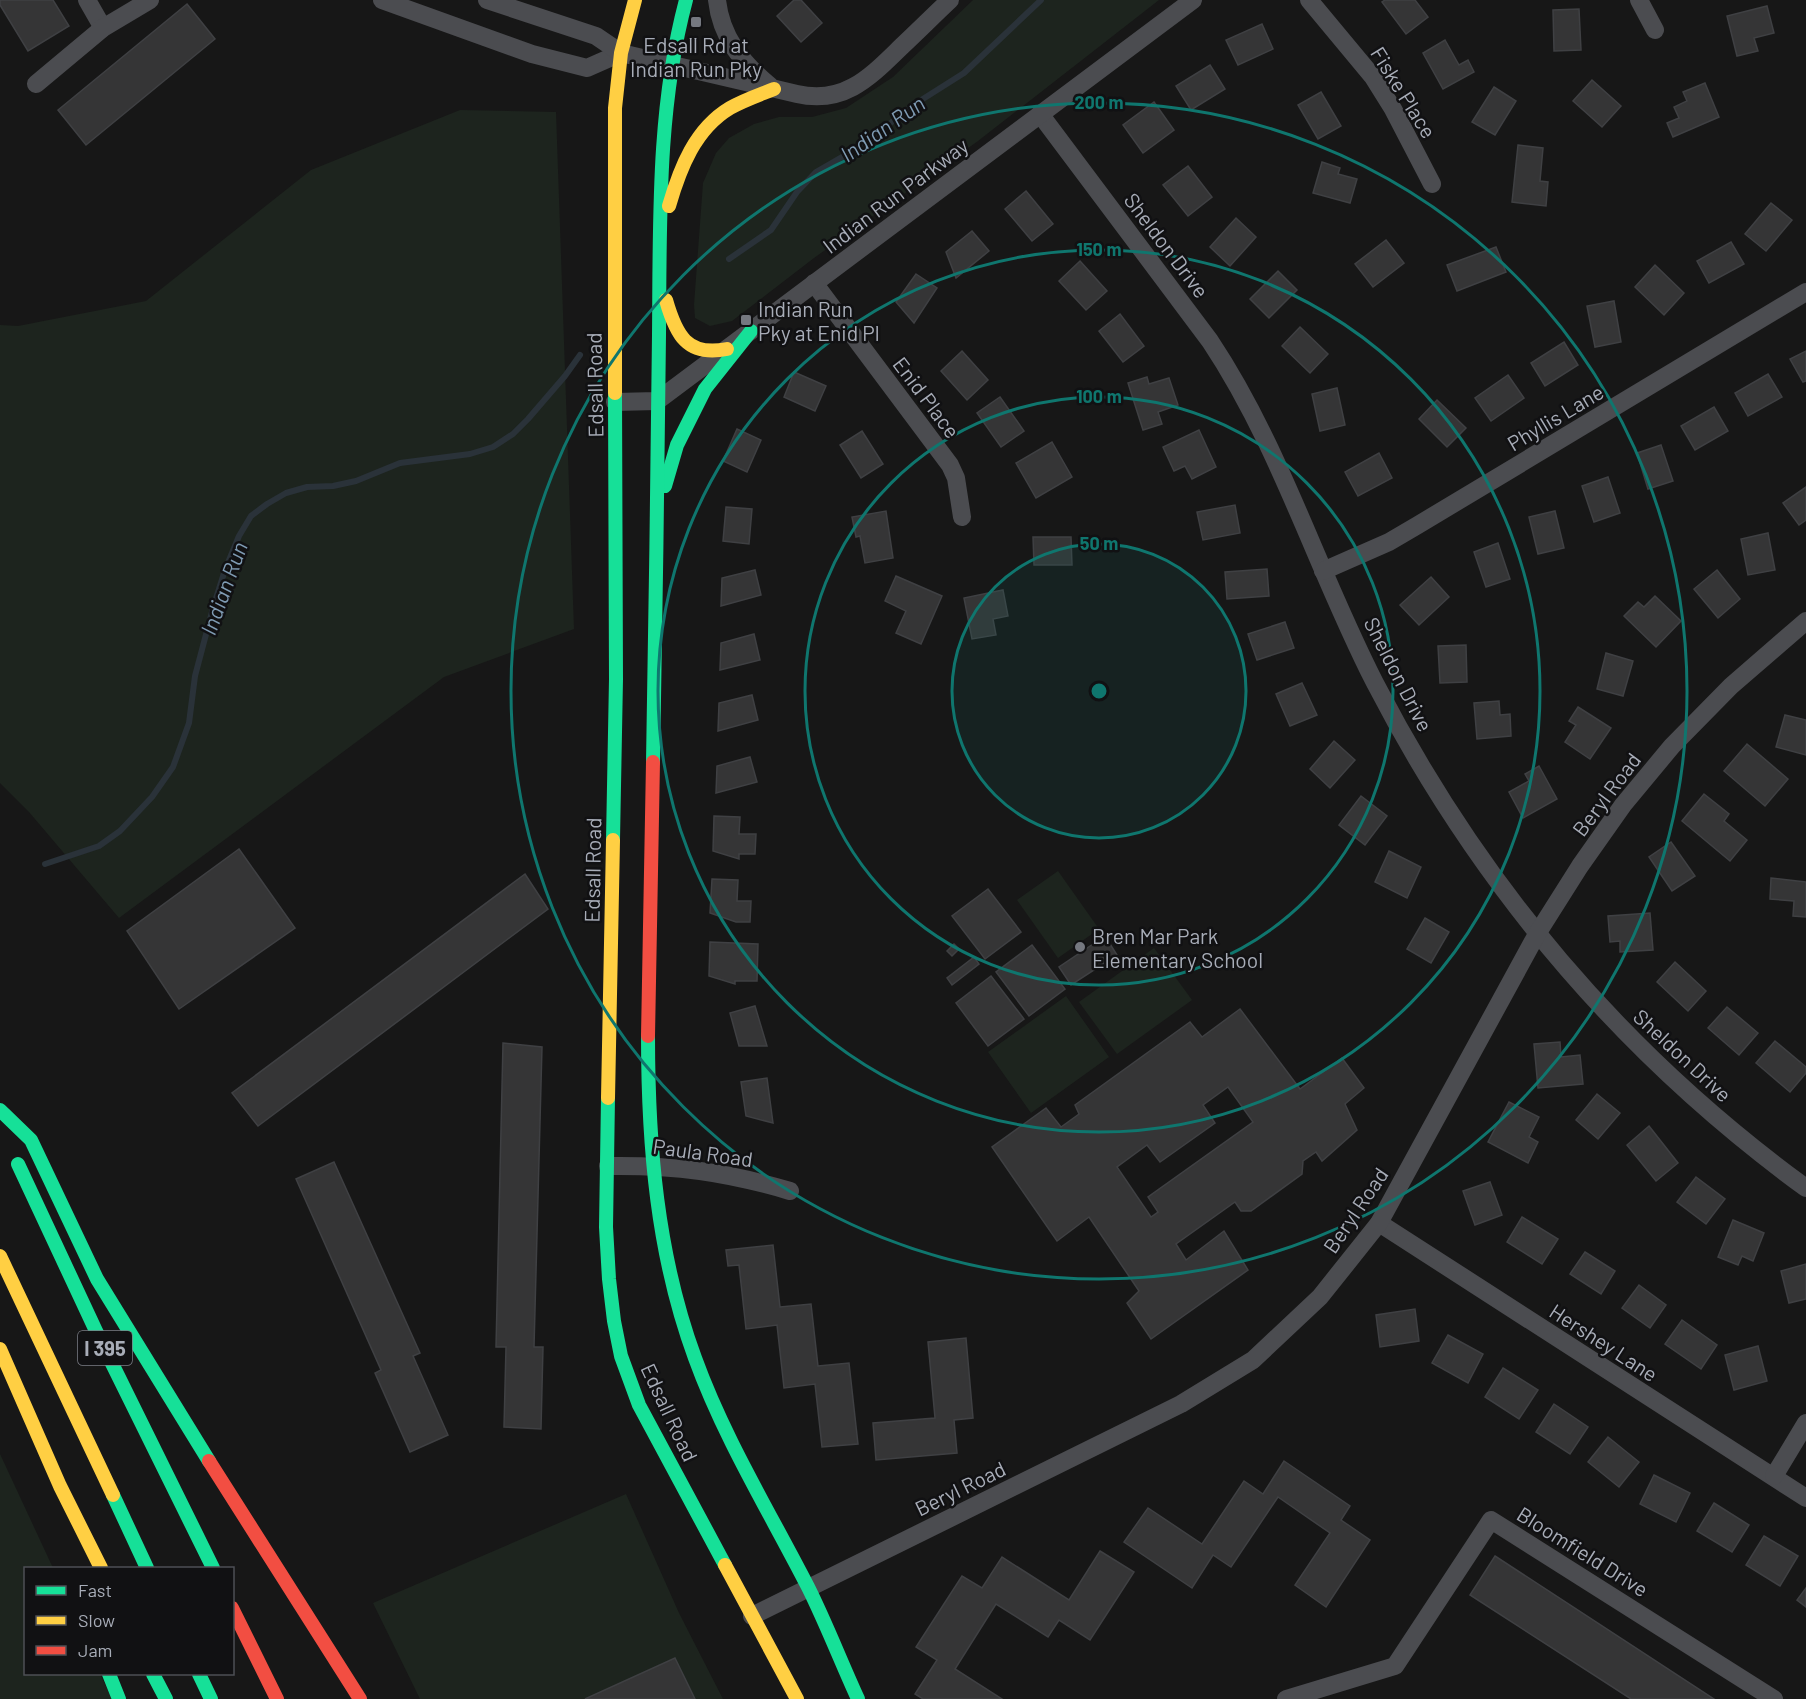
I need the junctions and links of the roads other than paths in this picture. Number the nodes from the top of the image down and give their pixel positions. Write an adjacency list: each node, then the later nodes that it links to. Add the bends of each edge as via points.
1 (87, 0): 12 (street)
2 (150, 0): 12 (street)
3 (382, 0): 14 (street, via 532,54 587,68)
4 (487, 0): 14 (street, via 596,36)
5 (634, 0): 14 (main road, Edsall Road)
6 (686, 0): 15 (main road, Edsall Road)
7 (717, 0): 17 (street, via 720,20 732,46 749,69)
8 (950, 0): 17 (street, via 872,76 849,89 810,97)
9 (1192, 0): 18 (street, Indian Run Parkway)
10 (1309, 0): 19 (street, Fiske Place, via 1373,77)
11 (1639, 0): 13 (street)
12 (103, 28): 16 (street)
13 (1655, 30)
14 (621, 53): 15 (street); 27 (main road, Edsall Road, via 614,142)
15 (671, 65): 17 (street); 20 (main road, Edsall Road, via 664,113)
16 (36, 84)
17 (774, 89): 20 (main road, via 720,115 699,136 672,195)
18 (1040, 114): 22 (street, Indian Run Parkway); 30 (street, Sheldon Drive, via 1227,365 1257,419)
19 (1432, 184)
20 (660, 246): 21 (main road, Edsall Road)
21 (659, 275): 25 (main road, via 678,335 701,350 716,352); 26 (main road, Edsall Road)
22 (814, 284): 24 (street, Indian Run Parkway); 28 (street, Enid Place, via 950,465)
23 (1806, 292): 30 (street, Phyllis Lane, via 1419,525)
24 (751, 331): 25 (street, Indian Run Parkway); 29 (main road, via 710,382 692,412 668,474)
25 (727, 348): 26 (street, Indian Run Parkway)
26 (657, 401): 27 (street); 29 (main road, Edsall Road)
27 (615, 402): 36 (main road, Edsall Road, via 616,679)
28 (962, 517)
29 (657, 529): 35 (main road, Edsall Road, via 648,983)
30 (1323, 571): 32 (street, Sheldon Drive, via 1374,681 1422,768 1475,850)
31 (1806, 621): 32 (street, Beryl Road, via 1731,686 1672,746 1623,805)
32 (1537, 934): 37 (street, Sheldon Drive, via 1662,1069 1757,1152); 39 (street, Beryl Road)
33 (0, 1110): 60 (main road, via 31,1140 97,1279)
34 (10, 1148): 49 (main road, I 395)
35 (653, 1165): 36 (street, Paula Road); 38 (street, Paula Road, via 745,1178); 50 (main road, Edsall Road, via 663,1239 695,1358 723,1426)
36 (608, 1166): 52 (main road, Edsall Road, via 609,1279 621,1356 639,1405)
37 (1806, 1188)
38 (790, 1191)
39 (1379, 1223): 43 (street, Hershey Lane); 50 (street, Beryl Road, via 1332,1285 1253,1360 1181,1404)
40 (0, 1256): 48 (main road)
41 (0, 1349): 44 (main road)
42 (1806, 1423): 43 (street)
43 (1774, 1476): 45 (street, Hershey Lane)
44 (60, 1486): 46 (main road); 47 (main road)
45 (1806, 1498)
46 (69, 1533)
47 (100, 1567)
48 (146, 1567)
49 (212, 1567)
50 (809, 1589): 52 (street, Beryl Road); 62 (main road, Edsall Road)
51 (234, 1612): 59 (main road)
52 (752, 1616): 61 (main road, Edsall Road)
53 (109, 1675): 56 (main road)
54 (154, 1675): 57 (main road)
55 (200, 1675): 58 (main road)
56 (119, 1699)
57 (166, 1699)
58 (212, 1699)
59 (277, 1699)
60 (360, 1699)
61 (796, 1699)
62 (858, 1699)
63 (1286, 1699): 64 (street, Bloomfield Drive, via 1395,1666 1491,1520)
64 (1774, 1699)

